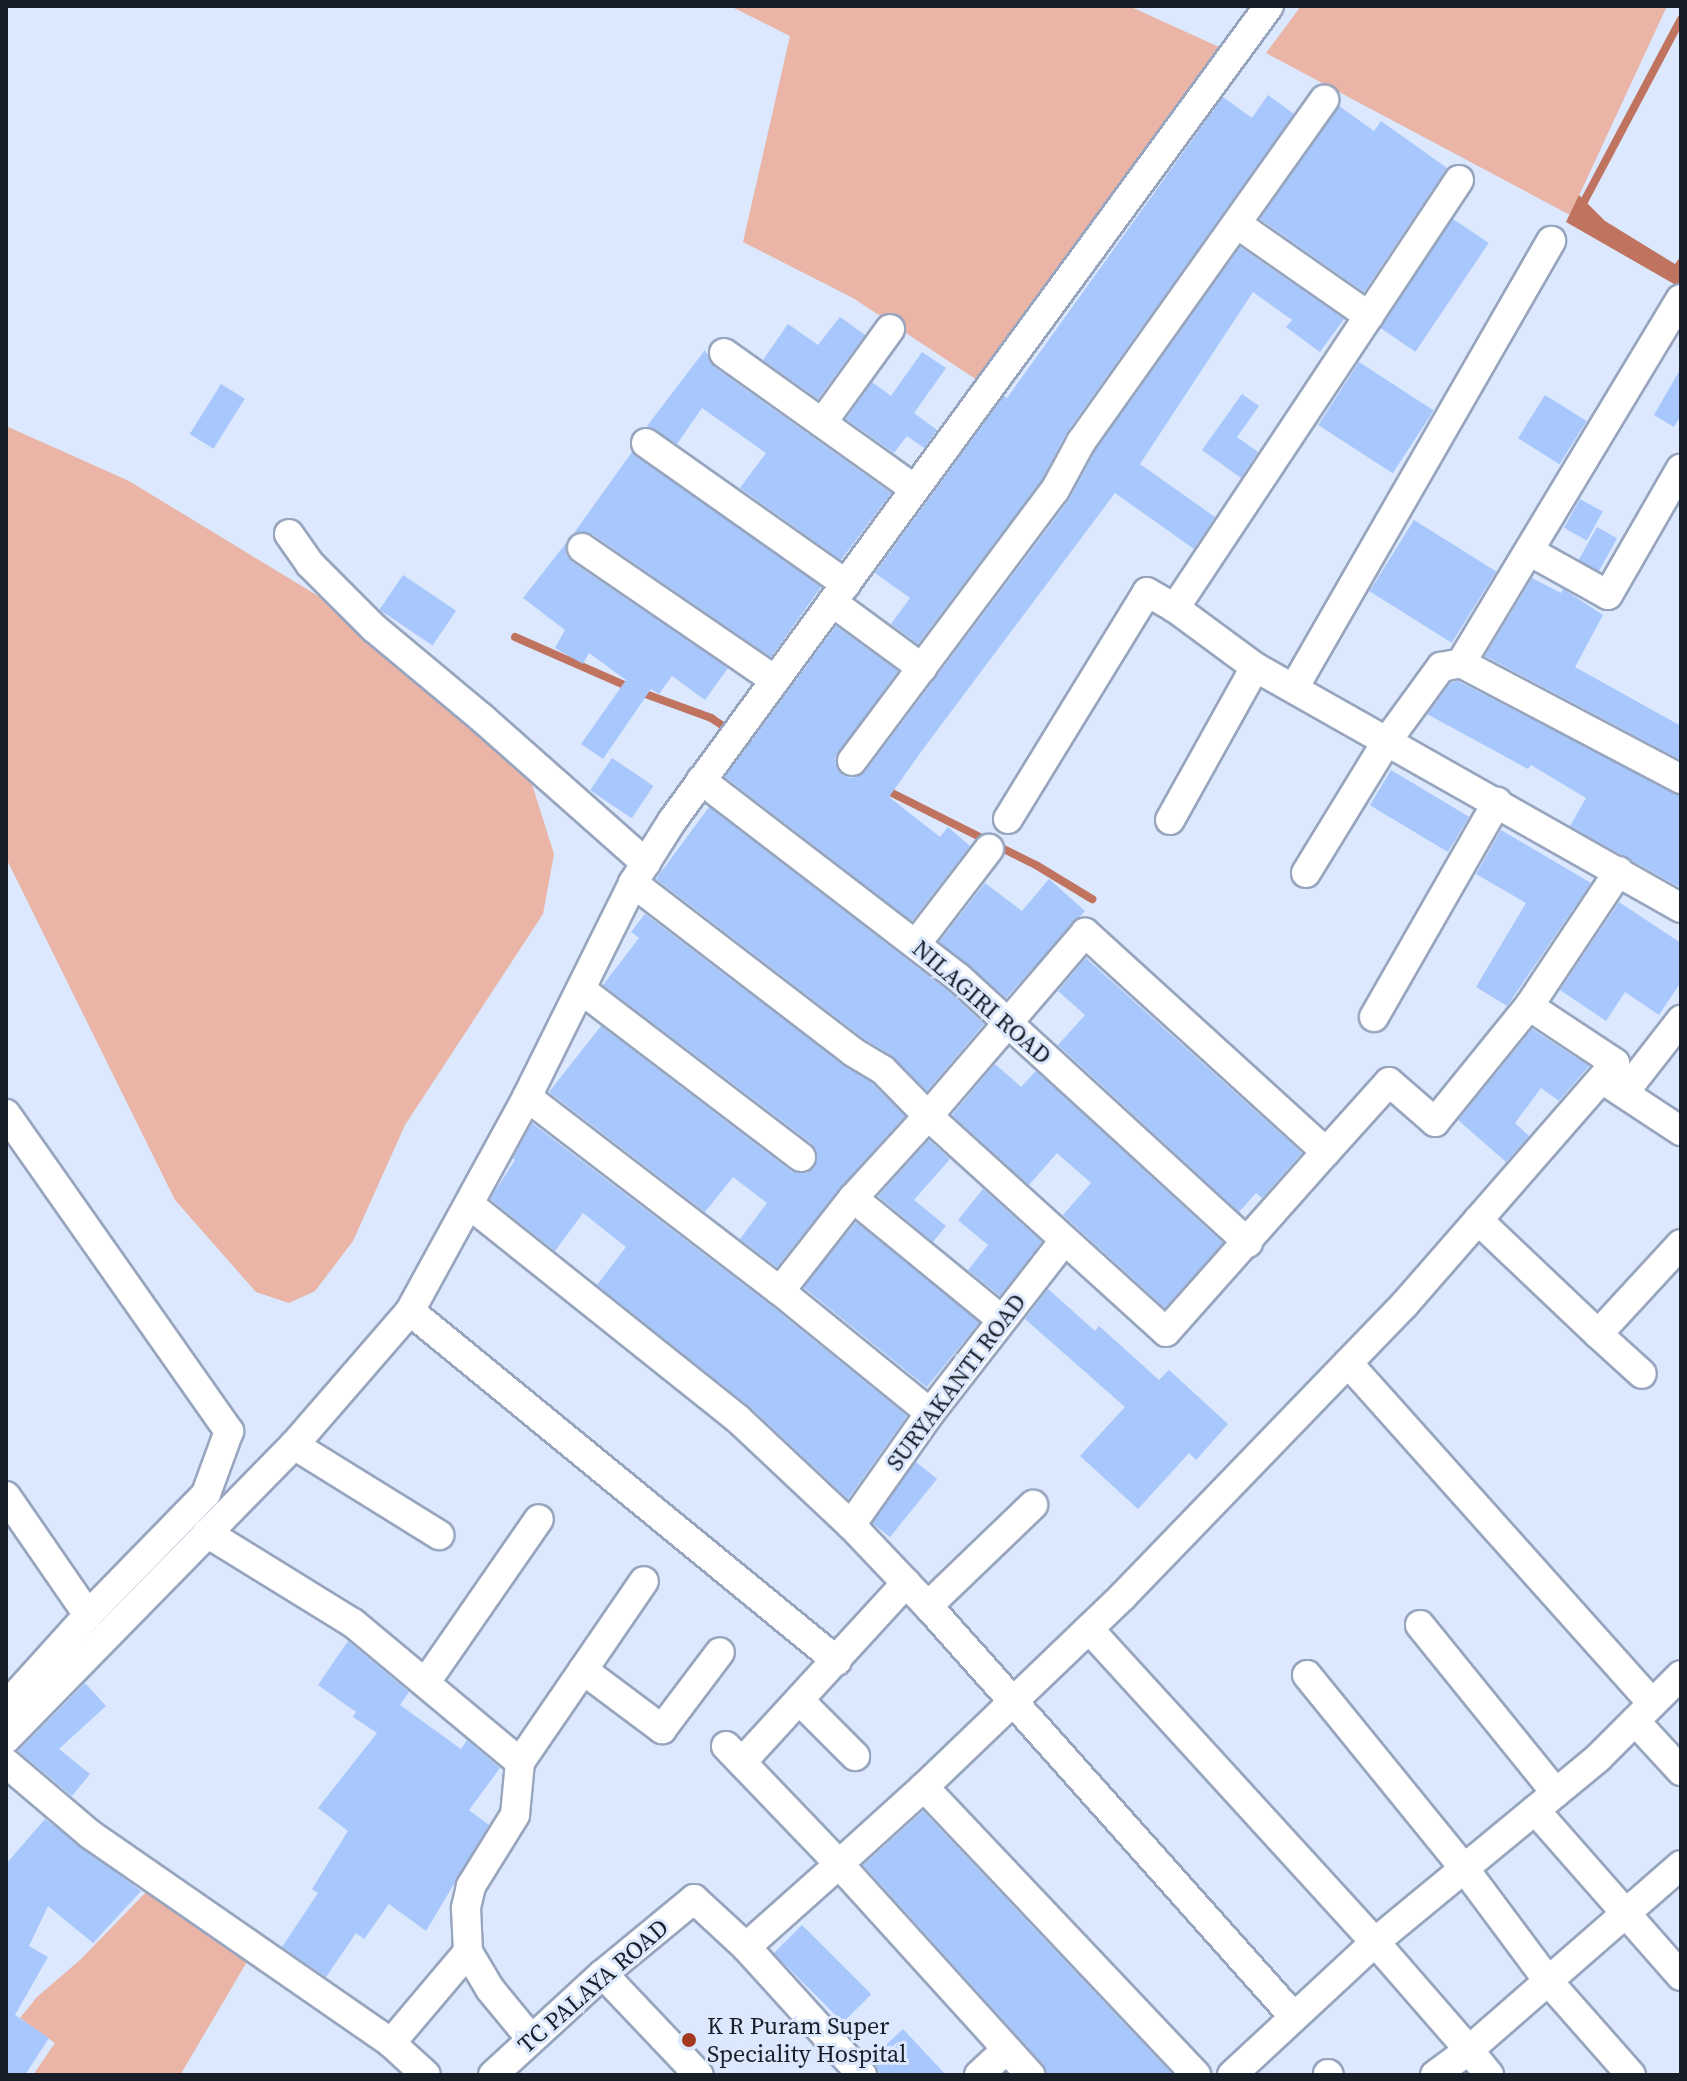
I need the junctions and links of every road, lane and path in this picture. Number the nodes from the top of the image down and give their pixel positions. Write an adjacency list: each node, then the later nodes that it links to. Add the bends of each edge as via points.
1 (1269, 6): 13 (street)
2 (1324, 100): 4 (street)
3 (1459, 180): 7 (street)
4 (1237, 224): 7 (street); 21 (street, via 1081,442 1055,490)
5 (1551, 241): 23 (street)
6 (1681, 299): 16 (street)
7 (1369, 316): 18 (street)
8 (890, 329): 10 (street)
9 (724, 353): 10 (street)
10 (822, 423): 13 (street)
11 (646, 443): 17 (street)
12 (1681, 468): 16 (street, via 1608,595)
13 (915, 489): 17 (street)
14 (289, 534): 33 (street, via 310,564 374,628 482,718)
15 (582, 548): 22 (street)
16 (1529, 551): 19 (street)
17 (839, 593): 21 (street); 22 (street)
18 (1175, 608): 20 (street); 29 (street, via 1147,592)
19 (1461, 663): 24 (street, via 1441,667); 26 (street)
20 (1255, 667): 23 (street); 30 (street)
21 (922, 668): 25 (street)
22 (775, 680): 27 (street)
23 (1294, 688): 24 (street)
24 (1387, 741): 28 (street); 34 (street)
25 (852, 761)
26 (1681, 779)
27 (701, 780): 33 (street); 36 (street, NILAGIRI ROAD)
28 (1497, 802): 32 (street); 39 (street)
29 (1008, 819)
30 (1170, 820)
31 (989, 849): 36 (street)
32 (1619, 871): 35 (street); 38 (street)
33 (639, 873): 37 (street); 45 (street, via 853,1052 883,1070)
34 (1306, 873)
35 (1681, 908)
36 (916, 944): 41 (street, NILAGIRI ROAD)
37 (583, 991): 43 (street); 48 (street)
38 (1529, 1006): 42 (street, via 1615,1063); 47 (street, via 1435,1122 1389,1082)
39 (1374, 1017)
40 (1681, 1020): 42 (street)
41 (1008, 1023): 45 (street); 47 (street, via 1085,933); 53 (street, NILAGIRI ROAD)
42 (1613, 1086): 46 (street); 51 (street)
43 (527, 1097): 50 (street); 55 (street)
44 (6, 1114): 72 (street, via 229,1431 206,1494)
45 (928, 1116): 49 (street); 52 (street)
46 (1681, 1131)
47 (1326, 1152): 53 (street)
48 (801, 1157)
49 (853, 1198): 55 (street); 57 (street)
50 (470, 1205): 56 (street); 66 (street, via 738,1419)
51 (1478, 1220): 58 (street); 59 (street)
52 (1064, 1241): 53 (street, via 1166,1332); 57 (street, SURYAKANTI ROAD)
53 (1248, 1243)
54 (1681, 1244): 58 (street)
55 (780, 1291): 61 (street)
56 (410, 1311): 62 (street); 76 (street)
57 (1001, 1319): 61 (street, SURYAKANTI ROAD)
58 (1598, 1334): 60 (street)
59 (1348, 1363): 74 (street); 84 (street)
60 (1642, 1374)
61 (930, 1413): 66 (street, SURYAKANTI ROAD)
62 (294, 1445): 67 (street); 68 (street)
63 (6, 1496): 72 (street)
64 (1033, 1505): 71 (street)
65 (539, 1519): 80 (street)
66 (851, 1525): 70 (street)
67 (207, 1533): 80 (street, via 353,1623); 85 (street)
68 (439, 1535)
69 (644, 1581): 77 (street)
70 (906, 1583): 71 (street); 76 (street)
71 (928, 1606): 82 (street)
72 (88, 1615): 83 (street)
73 (1420, 1625): 91 (street)
74 (1089, 1629): 82 (street); 96 (street)
75 (720, 1652): 77 (street, via 662,1729)
76 (837, 1661): 81 (street)
77 (583, 1670): 87 (street)
78 (1307, 1675): 94 (street)
79 (1681, 1675): 84 (street)
80 (426, 1682): 87 (street)
81 (800, 1701): 86 (street); 92 (street, via 734,1754)
82 (1011, 1704): 90 (street); 102 (street)
83 (6, 1706)
84 (1644, 1712): 89 (street); 91 (street)
85 (6, 1739)
86 (855, 1756)
87 (520, 1762): 98 (street, via 515,1815 471,1886)
88 (6, 1763): 104 (street, via 91,1835)
89 (1681, 1771)
90 (924, 1787): 92 (street); 113 (street)
91 (1545, 1801): 94 (street); 95 (street)
92 (839, 1864): 97 (street); 105 (street)
93 (1681, 1865): 95 (street)
94 (1464, 1868): 96 (street); 101 (street)
95 (1627, 1913): 100 (street); 101 (street)
96 (1375, 1942): 102 (street); 106 (street)
97 (746, 1947): 99 (street, TC PALAYA ROAD, via 694,1899); 110 (street)
98 (468, 1952): 103 (street); 104 (street)
99 (603, 1974): 103 (street, TC PALAYA ROAD); 109 (street)
100 (1681, 1976)
101 (1549, 1982): 106 (street); 117 (street)
102 (1294, 2017): 114 (street)
103 (531, 2039): 108 (street, TC PALAYA ROAD)
104 (391, 2043): 107 (street)
105 (1006, 2050): 111 (street); 112 (street)
106 (1469, 2050): 115 (street); 116 (street)
107 (426, 2075)
108 (493, 2075)
109 (699, 2075)
110 (862, 2075)
111 (979, 2075)
112 (1030, 2075)
113 (1196, 2075)
114 (1232, 2075)
115 (1435, 2075)
116 (1489, 2075)
117 (1631, 2075)

